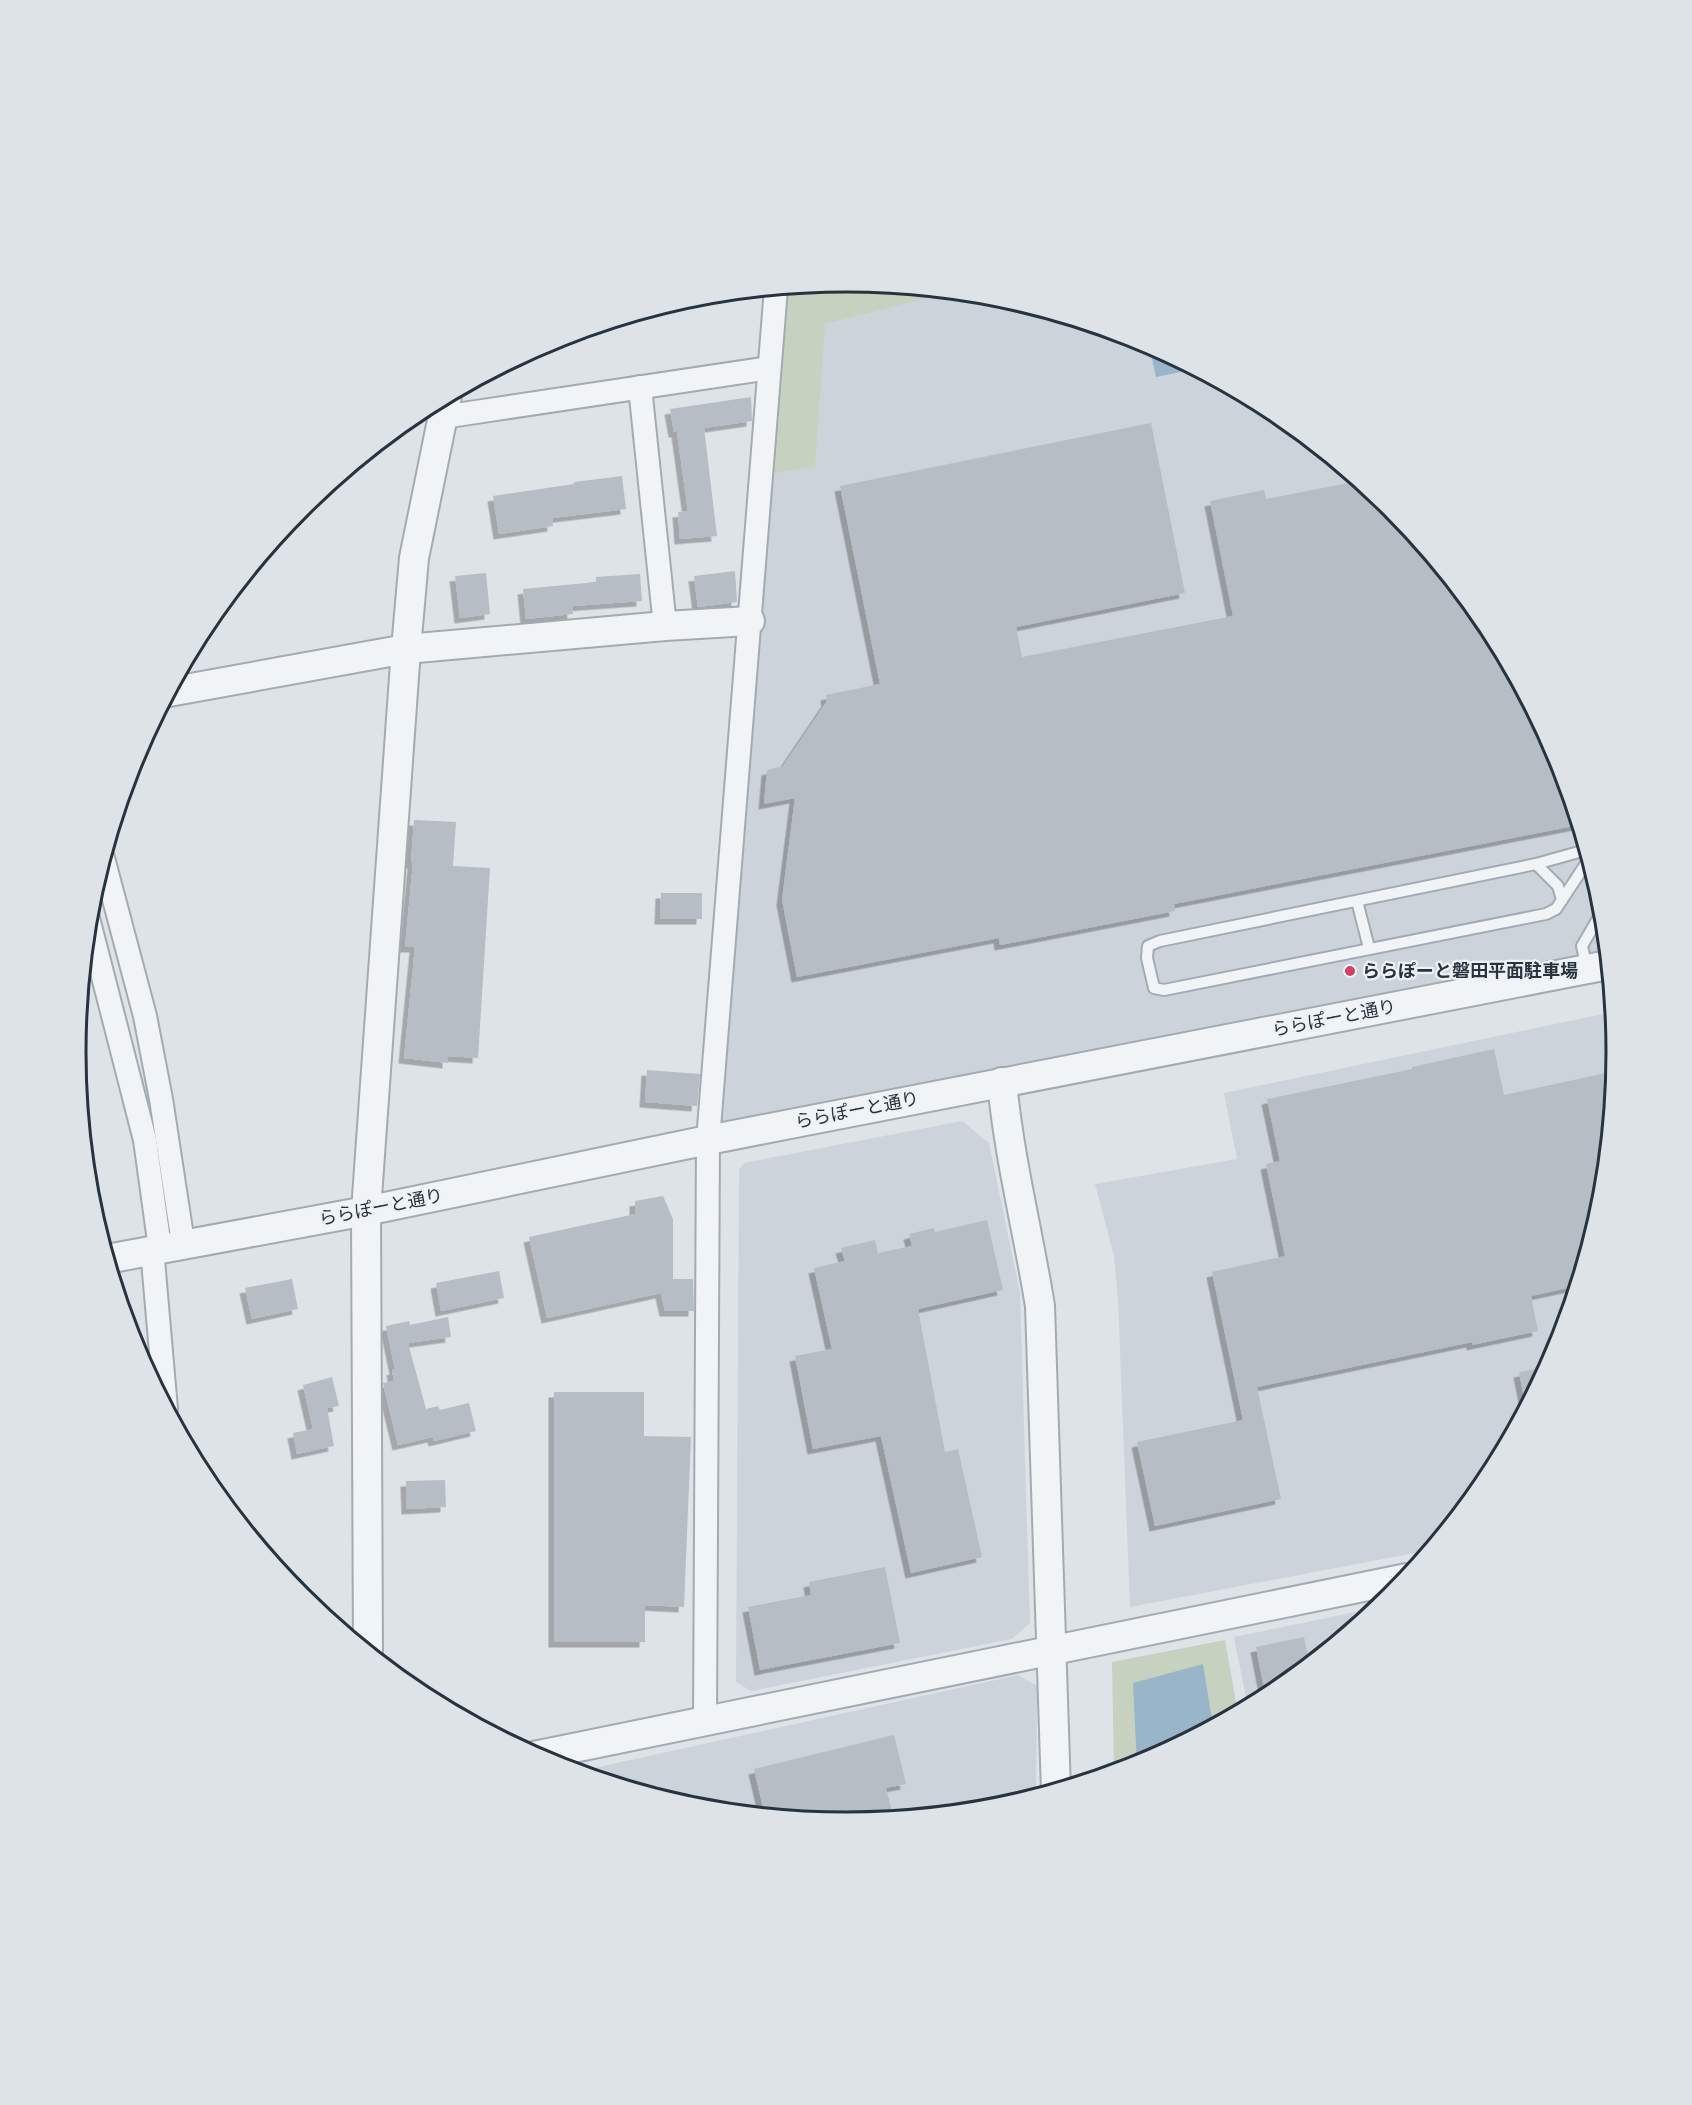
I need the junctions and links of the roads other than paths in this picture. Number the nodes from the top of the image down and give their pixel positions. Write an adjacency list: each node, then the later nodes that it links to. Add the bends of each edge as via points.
1 (775, 296): 2 (street)
2 (768, 368): 3 (street); 6 (street)
3 (640, 387): 5 (street); 7 (street)
4 (445, 406): 8 (street, via 414,558)
5 (446, 406)
6 (750, 621): 7 (street); 21 (street)
7 (665, 626): 8 (street)
8 (406, 649): 9 (street); 22 (street)
9 (177, 690)
10 (1580, 852): 11 (lane)
11 (1536, 864): 14 (lane, via 1558,886); 15 (lane)
12 (1584, 867): 14 (lane)
13 (107, 873): 23 (street, via 145,1016 161,1099)
14 (1562, 900): 18 (lane, via 1546,914)
15 (1357, 901): 18 (lane); 18 (lane, via 1148,946 1154,988 1164,990)
16 (1595, 923): 19 (lane, via 1582,946)
17 (94, 941): 23 (street, via 145,1140)
18 (1369, 948)
19 (1598, 967): 20 (street, ららぽーと通り)
20 (1002, 1082): 21 (street, ららぽーと通り); 28 (street, via 1014,1174 1040,1306)
21 (708, 1140): 22 (street, ららぽーと通り); 29 (street)
22 (366, 1211): 23 (street, ららぽーと通り); 27 (street)
23 (165, 1247): 24 (street, ららぽーと通り); 25 (street)
24 (113, 1257)
25 (166, 1393)
26 (1392, 1581): 28 (street)
27 (368, 1643)
28 (1053, 1652): 29 (street); 31 (street)
29 (705, 1722): 30 (street)
30 (550, 1753)
31 (1056, 1783)

